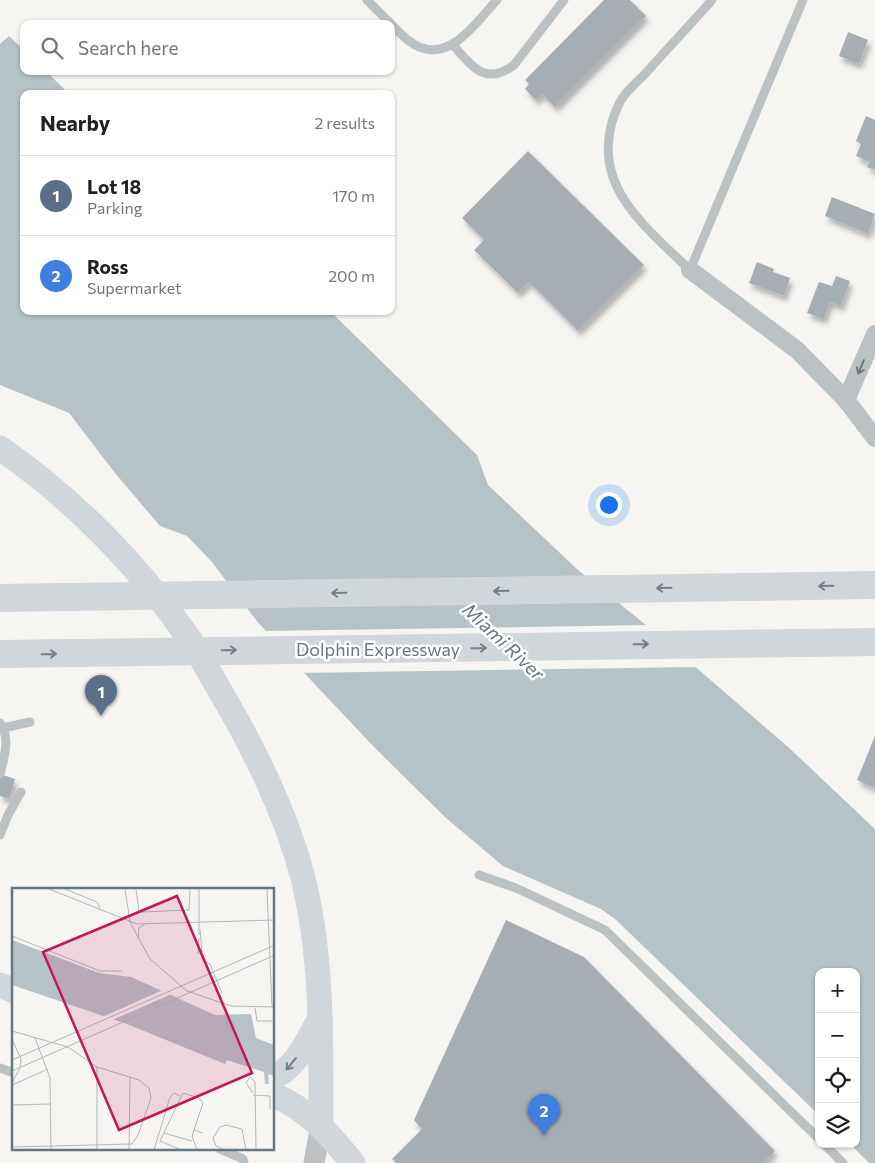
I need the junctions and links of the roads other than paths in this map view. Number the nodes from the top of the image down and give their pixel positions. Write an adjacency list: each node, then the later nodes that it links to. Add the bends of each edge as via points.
1 (367, 0): 6 (lane)
2 (497, 0): 8 (lane)
3 (564, 0): 8 (lane, via 514,65 504,72 484,73 472,66)
4 (712, 0): 9 (lane, via 621,101 608,143 609,164 623,198 646,228)
5 (803, 0): 9 (lane)
6 (387, 20)
7 (395, 28): 8 (lane, via 422,48 442,50)
8 (453, 45)
9 (690, 270): 11 (street, via 797,350)
10 (875, 334): 11 (street, one-way to 11)
11 (846, 400): 12 (street)
12 (875, 438)
13 (0, 448): 26 (main road, via 80,513 146,583 190,641 246,737 285,820 302,874 315,942)
14 (875, 585): 15 (highway, one-way to 15)
15 (0, 598)
16 (875, 642): 17 (highway, Dolphin Expressway, one-way to 16)
17 (0, 654)
18 (30, 722): 19 (lane)
19 (2, 726): 20 (lane, via 6,742)
20 (0, 774)
21 (21, 792): 22 (lane)
22 (0, 835)
23 (479, 875): 32 (lane, via 516,888 605,930)
24 (0, 985): 25 (main road)
25 (12, 990)
26 (321, 1016): 29 (main road, one-way to 29, via 296,1059); 31 (main road)
27 (0, 1068): 28 (lane)
28 (12, 1072)
29 (275, 1076)
30 (275, 1096): 31 (main road, via 301,1109)
31 (321, 1125): 36 (street); 37 (main road)
32 (815, 1135)
33 (828, 1148): 38 (lane)
34 (222, 1150): 35 (lane)
35 (244, 1163)
36 (314, 1163)
37 (353, 1163)
38 (843, 1163)

